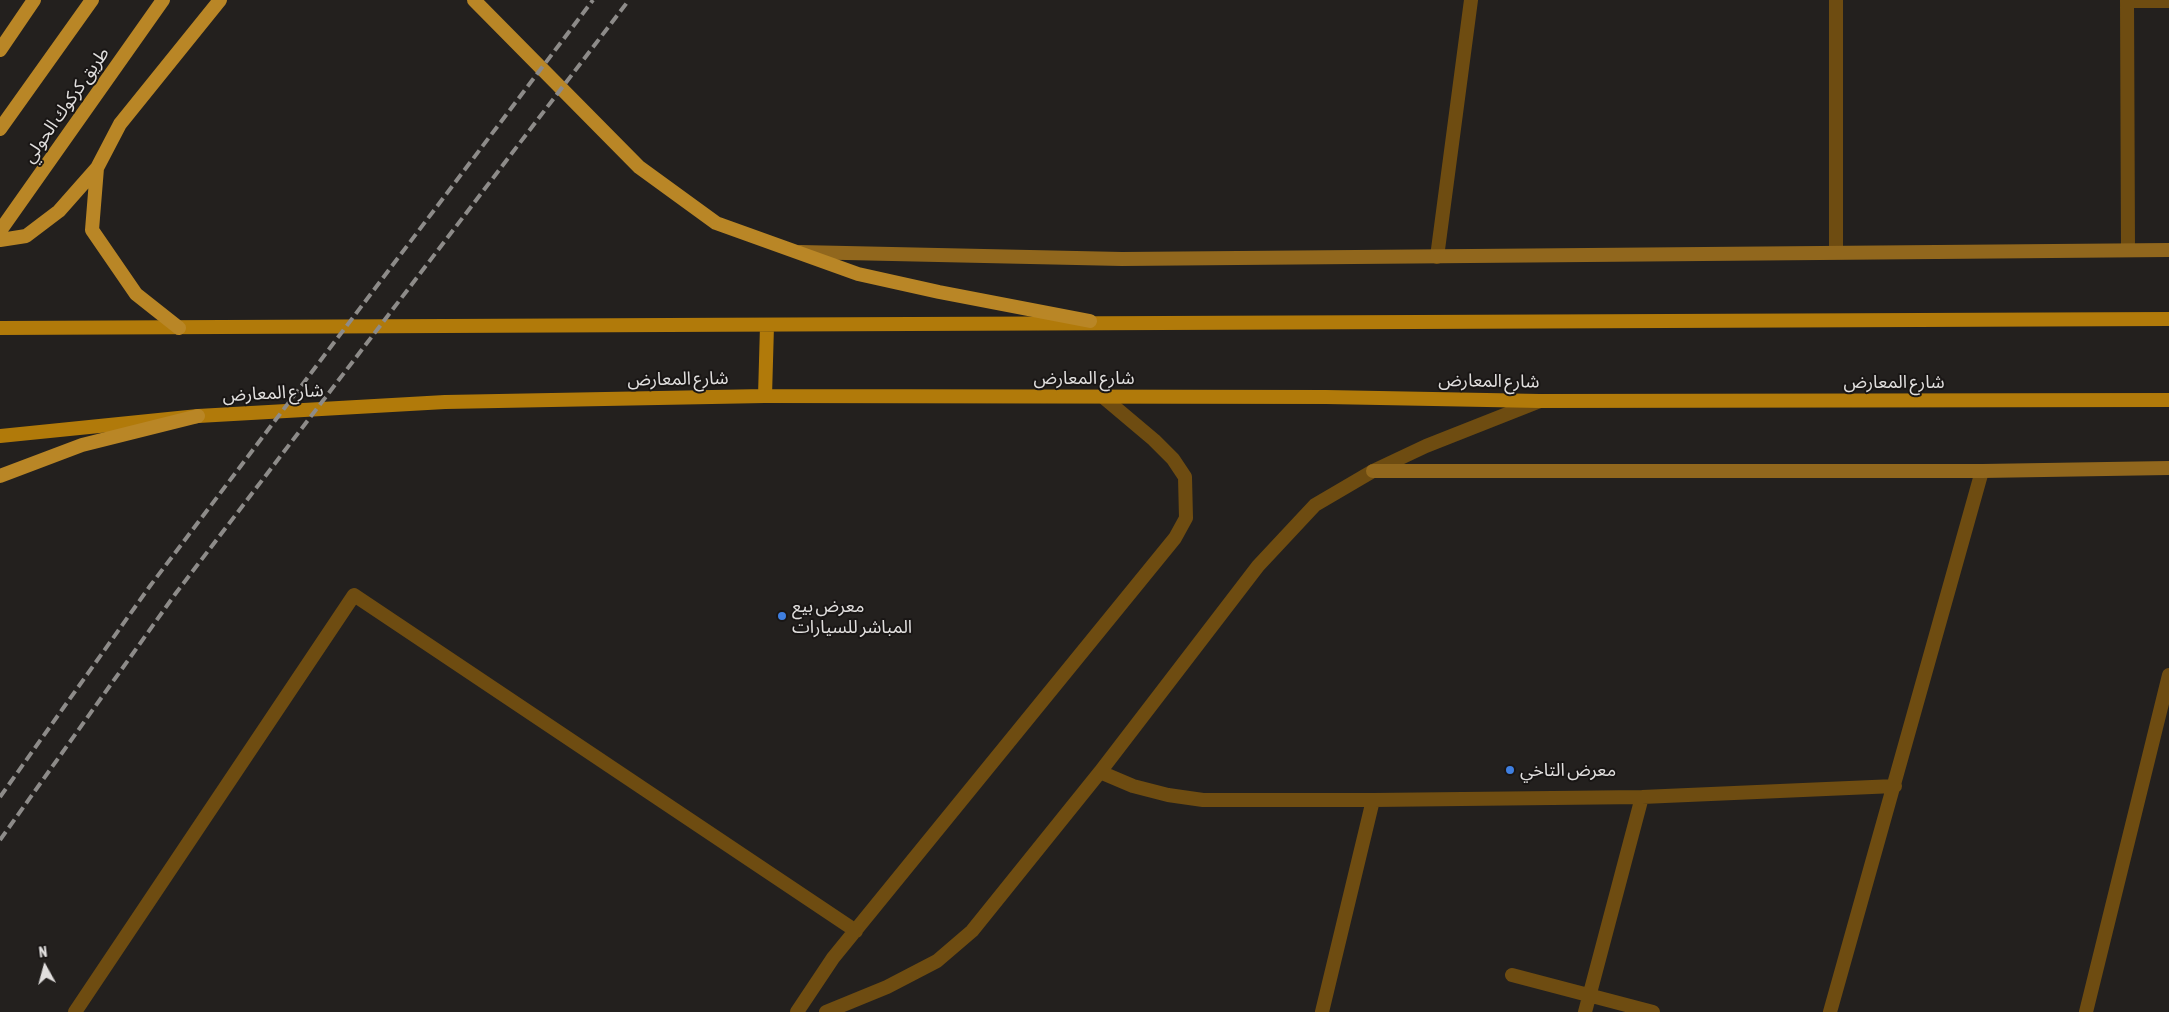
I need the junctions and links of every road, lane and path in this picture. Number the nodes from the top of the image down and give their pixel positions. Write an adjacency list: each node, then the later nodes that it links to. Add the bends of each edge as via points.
1 (34, 0): 10 (highway)
2 (92, 0): 11 (highway)
3 (163, 0): 13 (highway, طريق كركوك الحولي)
4 (220, 0): 12 (highway, via 120,124)
5 (474, 0): 17 (highway, via 639,167 716,223)
6 (1471, 0): 19 (street)
7 (1836, 0): 18 (street)
8 (2127, 0): 9 (street); 15 (street)
9 (2169, 0)
10 (0, 50)
11 (0, 129)
12 (98, 168): 14 (highway, via 59,211 26,236); 24 (highway, via 92,230 136,294)
13 (0, 231)
14 (0, 240)
15 (2128, 250): 16 (main road); 18 (main road)
16 (2169, 250)
17 (793, 252): 19 (main road, via 1122,259); 21 (highway, via 858,274)
18 (1836, 252): 19 (main road)
19 (1437, 257)
20 (2169, 319): 21 (main road)
21 (1090, 321): 22 (main road)
22 (767, 326): 24 (main road); 25 (main road)
23 (0, 328): 24 (main road)
24 (179, 328)
25 (765, 396): 26 (main road, شارع المعارض); 29 (main road, شارع المعارض, via 445,402)
26 (1103, 397): 28 (main road, شارع المعارض); 40 (street, via 1173,459 1185,477 1186,518 1175,538)
27 (2169, 400): 28 (main road, شارع المعارض)
28 (1540, 401): 32 (street, via 1426,446)
29 (198, 416): 30 (main road, شارع المعارض); 34 (highway, via 82,445)
30 (0, 436)
31 (2169, 468): 33 (main road)
32 (1373, 471): 33 (main road); 36 (street, via 1315,505 1258,566)
33 (1982, 471): 37 (street)
34 (0, 476)
35 (2169, 675): 50 (street)
36 (1100, 772): 39 (street, via 1133,786 1204,800); 45 (street, via 972,932 937,961 887,987)
37 (1895, 786): 38 (street); 49 (street)
38 (1642, 797): 39 (street); 42 (street)
39 (1373, 800): 46 (street)
40 (856, 931): 43 (street, via 354,595); 44 (street, via 833,958)
41 (1512, 975): 42 (street)
42 (1589, 995): 47 (street); 48 (street)
43 (75, 1012)
44 (797, 1012)
45 (826, 1012)
46 (1322, 1012)
47 (1585, 1012)
48 (1653, 1012)
49 (1830, 1012)
50 (2086, 1012)

